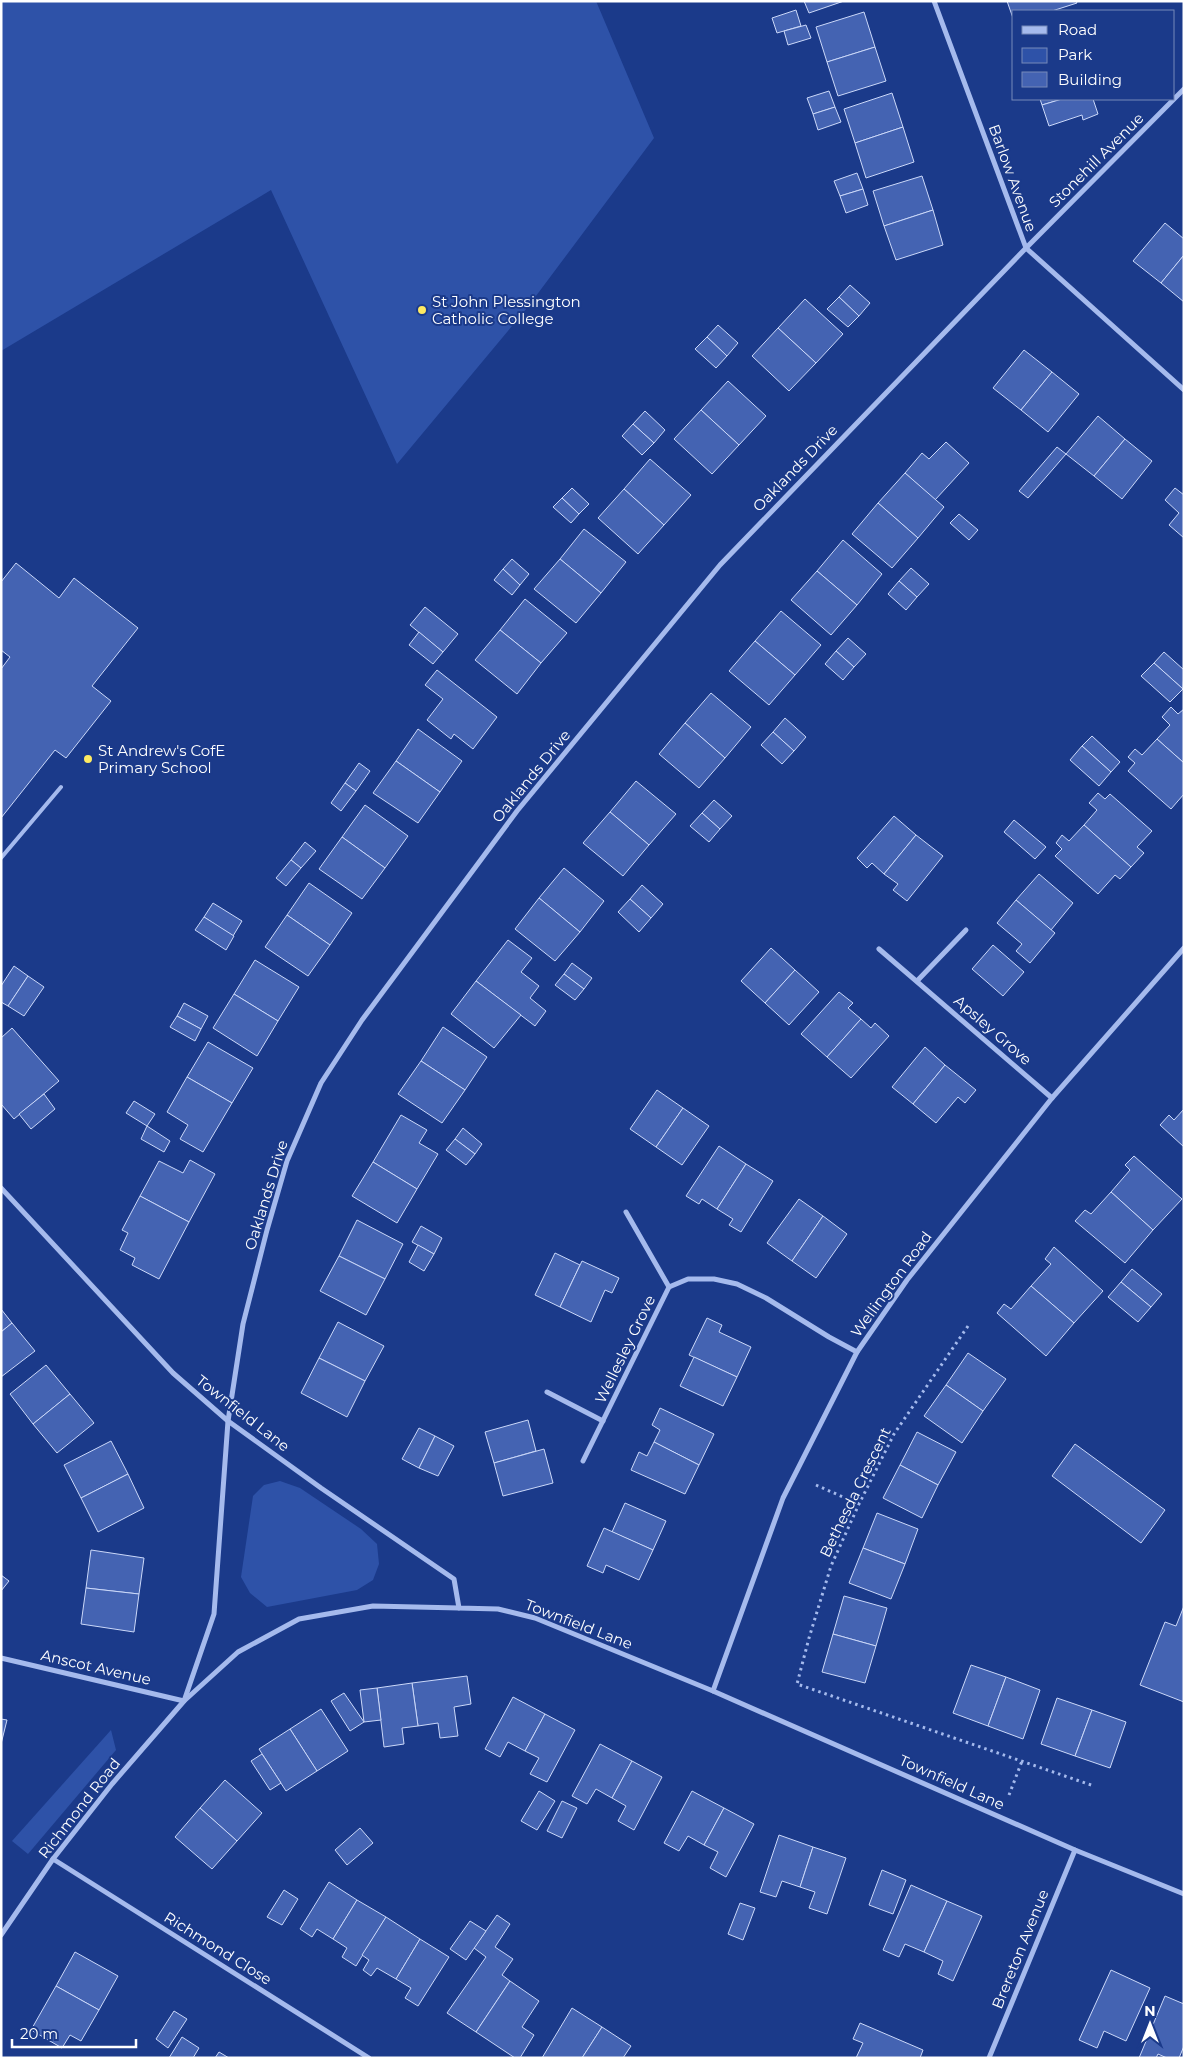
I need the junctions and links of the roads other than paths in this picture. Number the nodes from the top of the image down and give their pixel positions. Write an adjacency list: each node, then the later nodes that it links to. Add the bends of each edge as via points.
1 (934, 1): 5 (street, Barlow Avenue)
2 (1184, 89): 3 (street, Stonehill Avenue)
3 (1175, 98)
4 (1173, 100): 5 (street, Stonehill Avenue)
5 (1026, 248): 6 (street, Barlow Avenue); 19 (street, Oaklands Drive, via 720,565 517,811 362,1020 322,1083 287,1161 244,1324)
6 (1184, 390)
7 (61, 787): 8 (lane)
8 (1, 858)
9 (966, 930): 12 (street)
10 (1184, 948): 13 (street, Wellington Road)
11 (879, 949): 12 (street, Apsley Grove)
12 (917, 981): 13 (street, Apsley Grove)
13 (1052, 1098): 17 (street, Wellington Road, via 907,1280)
14 (1, 1188): 19 (street, Townfield Lane, via 173,1373)
15 (626, 1212): 16 (street, Wellesley Grove)
16 (668, 1288): 17 (street, Wellesley Grove, via 688,1279 714,1279 738,1284); 20 (street, Wellesley Grove)
17 (857, 1352): 24 (street, Wellington Road, via 783,1498)
18 (547, 1392): 20 (street, Wellesley Grove)
19 (228, 1421): 22 (street, Townfield Lane, via 454,1579); 25 (street, Richmond Road, via 214,1614)
20 (603, 1421): 21 (street, Wellesley Grove)
21 (583, 1461)
22 (458, 1608): 24 (street, Townfield Lane, via 498,1609 535,1618); 25 (street, Richmond Road, via 374,1606 299,1619 238,1652)
23 (1, 1658): 25 (street, Anscot Avenue)
24 (713, 1691): 26 (street, Townfield Lane)
25 (184, 1701): 27 (street, Richmond Road)
26 (1075, 1850): 28 (street, Townfield Lane); 31 (street, Brereton Avenue)
27 (53, 1859): 29 (street, Richmond Road); 30 (street, Richmond Close)
28 (1184, 1894)
29 (1, 1935)
30 (369, 2058)
31 (989, 2058)

